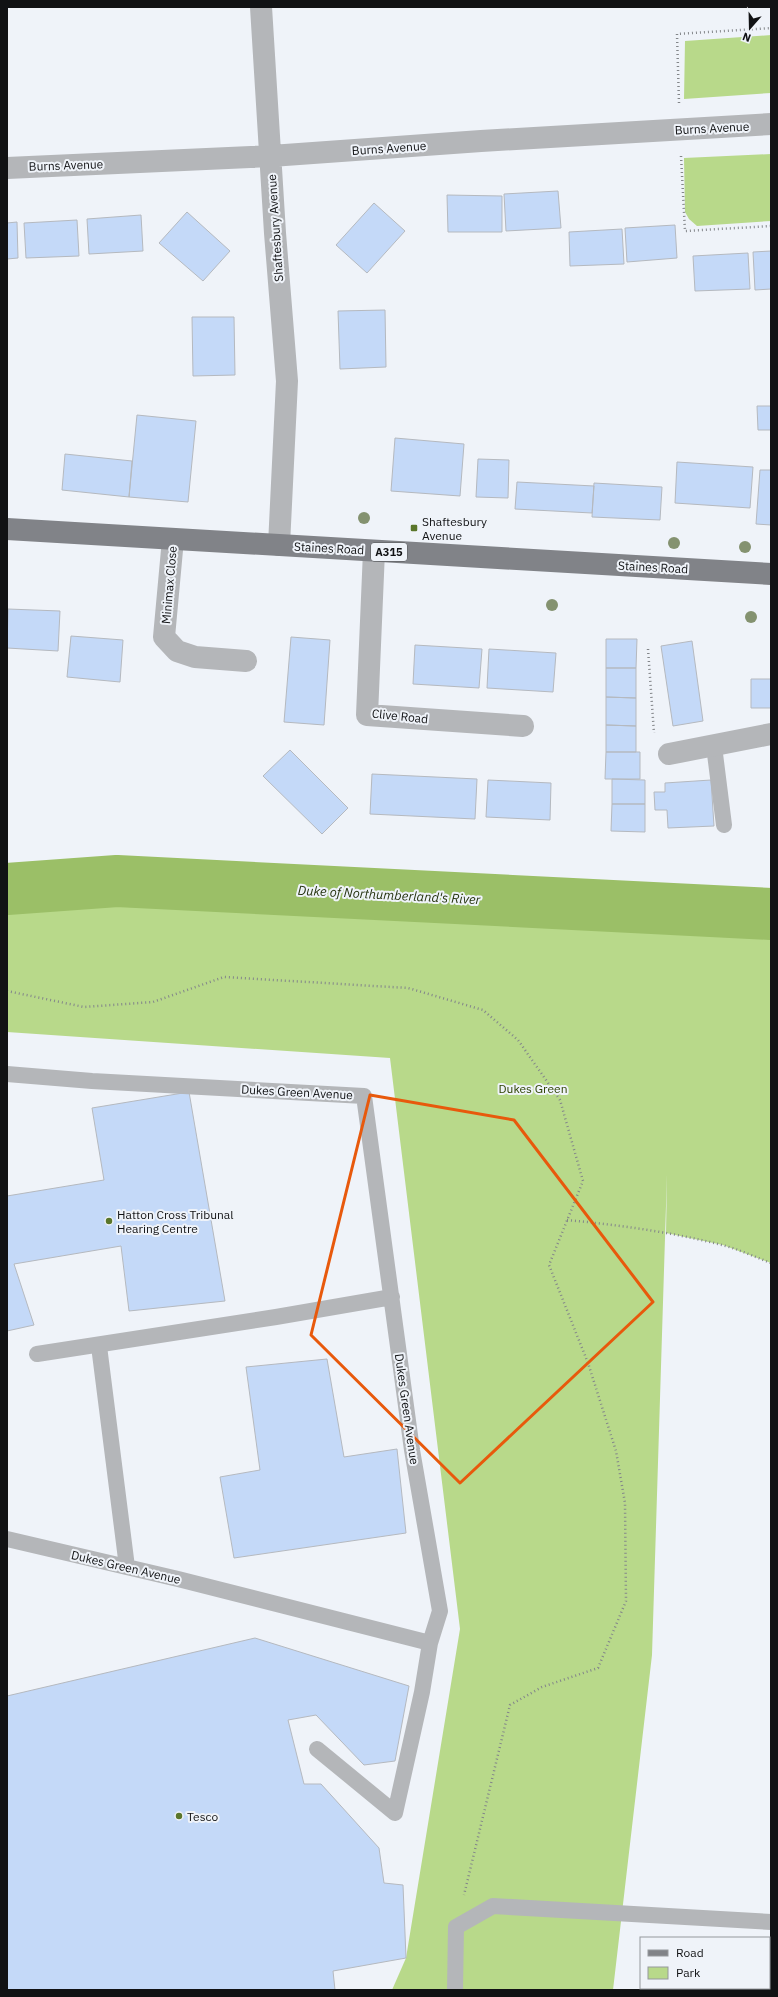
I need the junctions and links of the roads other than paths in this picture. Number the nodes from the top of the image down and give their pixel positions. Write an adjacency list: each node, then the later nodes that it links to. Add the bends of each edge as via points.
1 (261, 7): 3 (street, Shaftesbury Avenue)
2 (771, 124): 3 (street, Burns Avenue)
3 (271, 156): 4 (street, Burns Avenue); 7 (street, Shaftesbury Avenue, via 287,381)
4 (7, 168)
5 (7, 529): 6 (main road, Staines Road / A315)
6 (173, 539): 7 (main road, Staines Road / A315); 10 (street, Minimax Close, via 164,637 176,651 195,657)
7 (279, 545): 8 (main road, Staines Road / A315)
8 (374, 551): 9 (main road, Staines Road / A315); 11 (street, Clive Road, via 367,714)
9 (771, 574)
10 (246, 661)
11 (523, 726)
12 (771, 734): 13 (street)
13 (714, 746): 14 (street); 15 (lane)
14 (669, 754)
15 (724, 825)
16 (7, 1074): 17 (lane, Dukes Green Avenue, via 364,1096)
17 (392, 1297): 18 (lane); 22 (lane, Dukes Green Avenue, via 412,1450 440,1611)
18 (99, 1346): 19 (lane); 21 (lane)
19 (38, 1354)
20 (7, 1539): 21 (lane, Dukes Green Avenue)
21 (127, 1567): 22 (lane, Dukes Green Avenue)
22 (430, 1643): 23 (lane, via 422,1692 395,1813)
23 (317, 1749)
24 (771, 1922): 25 (lane, via 493,1906 456,1927)
25 (455, 1990)

